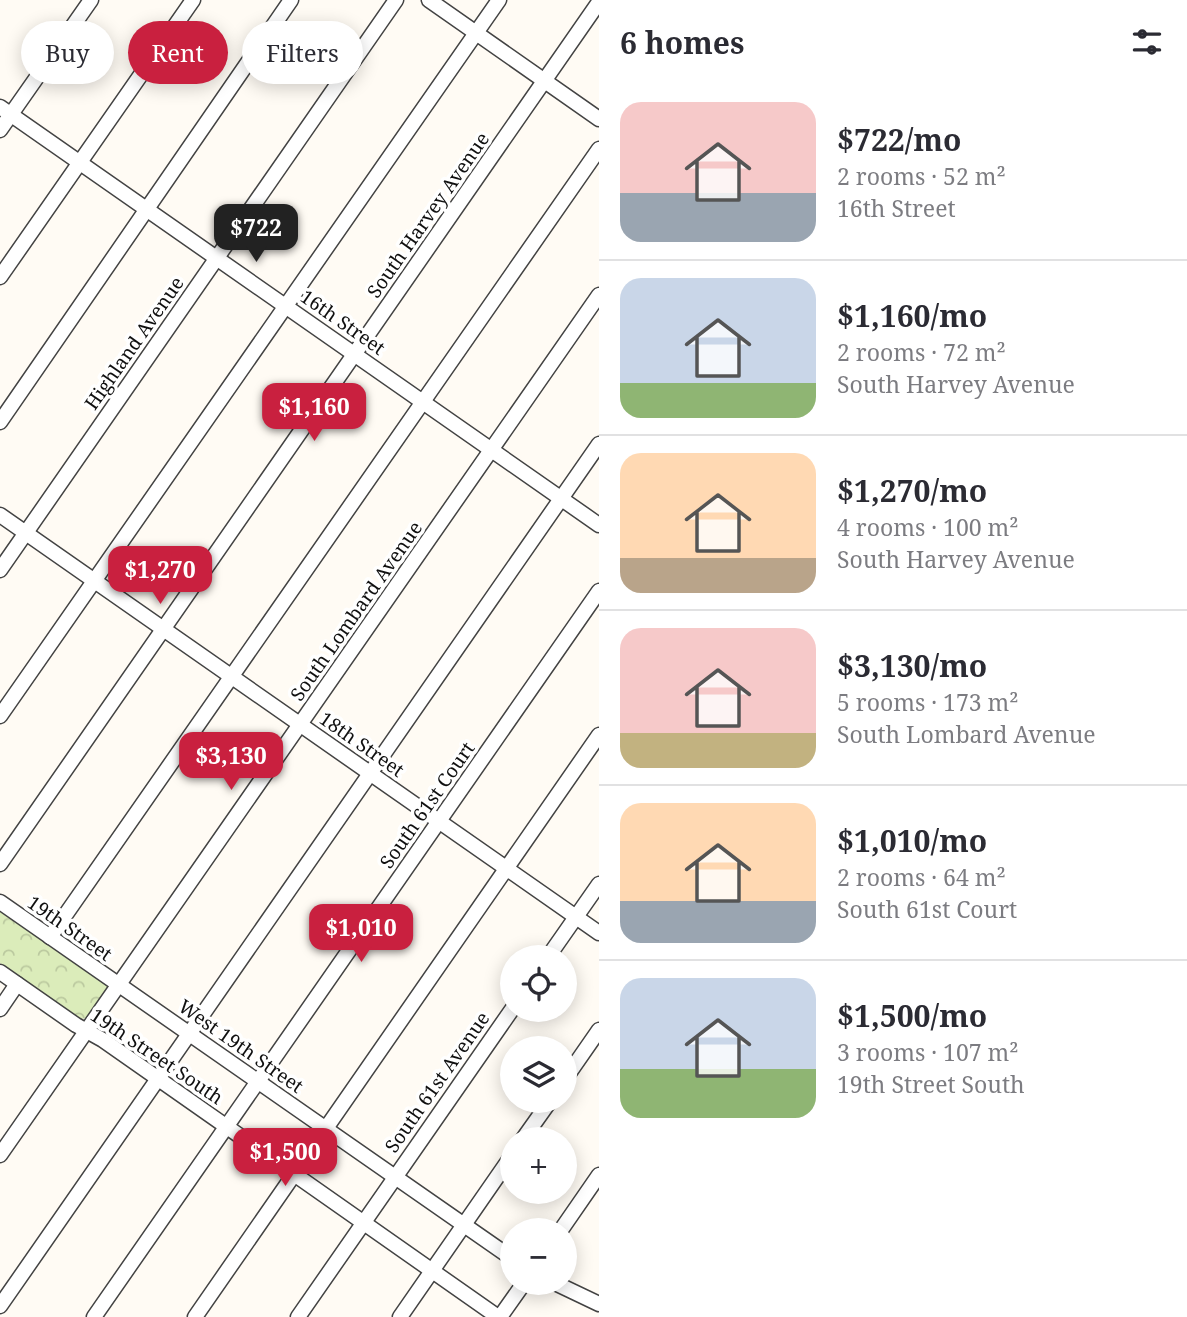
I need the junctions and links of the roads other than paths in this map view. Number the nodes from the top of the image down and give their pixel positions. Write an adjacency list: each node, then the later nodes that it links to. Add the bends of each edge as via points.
1 (91, 0): 10 (street)
2 (193, 0): 14 (street)
3 (291, 0): 15 (street)
4 (396, 0): 16 (street, Highland Avenue)
5 (429, 0): 8 (street)
6 (499, 0): 8 (street)
7 (599, 2): 9 (street, South Harvey Avenue)
8 (476, 33): 9 (street); 19 (street)
9 (544, 81): 11 (street); 20 (street, South Harvey Avenue)
10 (6, 111): 12 (street); 14 (street, 16th Street)
11 (599, 119)
12 (0, 130)
13 (599, 149): 21 (street)
14 (80, 163): 15 (street, 16th Street); 17 (street)
15 (147, 209): 16 (street, 16th Street); 22 (street)
16 (217, 258): 19 (street, 16th Street); 28 (street, Highland Avenue)
17 (0, 277)
18 (599, 295): 24 (street, South Lombard Avenue)
19 (286, 306): 20 (street, 16th Street); 30 (street)
20 (355, 354): 21 (street, 16th Street); 32 (street, South Harvey Avenue)
21 (423, 402): 24 (street, 16th Street); 33 (street)
22 (0, 422)
23 (599, 444): 25 (street)
24 (491, 450): 25 (street, 16th Street); 35 (street, South Lombard Avenue)
25 (561, 498): 27 (street, 16th Street); 37 (street)
26 (0, 515): 28 (street, 18th Street)
27 (599, 525)
28 (25, 533): 29 (street, Highland Avenue); 30 (street, 18th Street)
29 (0, 570)
30 (94, 581): 32 (street, 18th Street); 34 (street)
31 (599, 591): 38 (street, South 61st Court)
32 (163, 629): 33 (street, 18th Street); 39 (street, South Harvey Avenue)
33 (231, 677): 35 (street, 18th Street); 45 (street)
34 (0, 716)
35 (300, 724): 37 (street, 18th Street); 49 (street, South Lombard Avenue)
36 (599, 735): 40 (street)
37 (370, 774): 38 (street, 18th Street); 54 (street)
38 (439, 821): 40 (street, 18th Street); 57 (street, South 61st Court)
39 (0, 864)
40 (506, 869): 43 (street, 18th Street); 59 (street)
41 (599, 884): 43 (street)
42 (0, 902): 45 (street, 19th Street)
43 (576, 917): 44 (street, 18th Street); 46 (street)
44 (599, 933)
45 (50, 937): 49 (street, 19th Street)
46 (556, 945)
47 (0, 972): 48 (street, 19th Street South)
48 (17, 984): 50 (street); 53 (street, 19th Street South)
49 (119, 985): 53 (street, South Lombard Avenue); 54 (street, West 19th Street)
50 (0, 1009)
51 (503, 1022): 64 (street, South 61st Avenue)
52 (599, 1030): 55 (street)
53 (87, 1031): 56 (street, 19th Street South); 60 (street, South Lombard Avenue)
54 (189, 1034): 56 (street); 57 (street, West 19th Street)
55 (577, 1062)
56 (158, 1079): 58 (street, 19th Street South); 73 (street)
57 (258, 1082): 58 (street, South 61st Court); 59 (street, West 19th Street)
58 (227, 1126): 62 (street, 19th Street South); 74 (street, South 61st Court)
59 (325, 1130): 62 (street); 64 (street, West 19th Street)
60 (0, 1155)
61 (500, 1173): 67 (street)
62 (295, 1174): 66 (street, 19th Street South); 75 (street)
63 (599, 1175): 65 (street)
64 (395, 1177): 66 (street, South 61st Avenue); 67 (street, West 19th Street)
65 (569, 1218)
66 (364, 1222): 69 (street, 19th Street South); 76 (street, South 61st Avenue)
67 (464, 1225): 68 (street, West 19th Street); 69 (street)
68 (500, 1250)
69 (433, 1270): 77 (street); 78 (street, 19th Street South)
70 (577, 1294): 72 (street)
71 (515, 1295): 78 (street)
72 (599, 1304)
73 (0, 1306)
74 (94, 1317)
75 (195, 1317)
76 (298, 1317)
77 (400, 1317)
78 (499, 1317)

